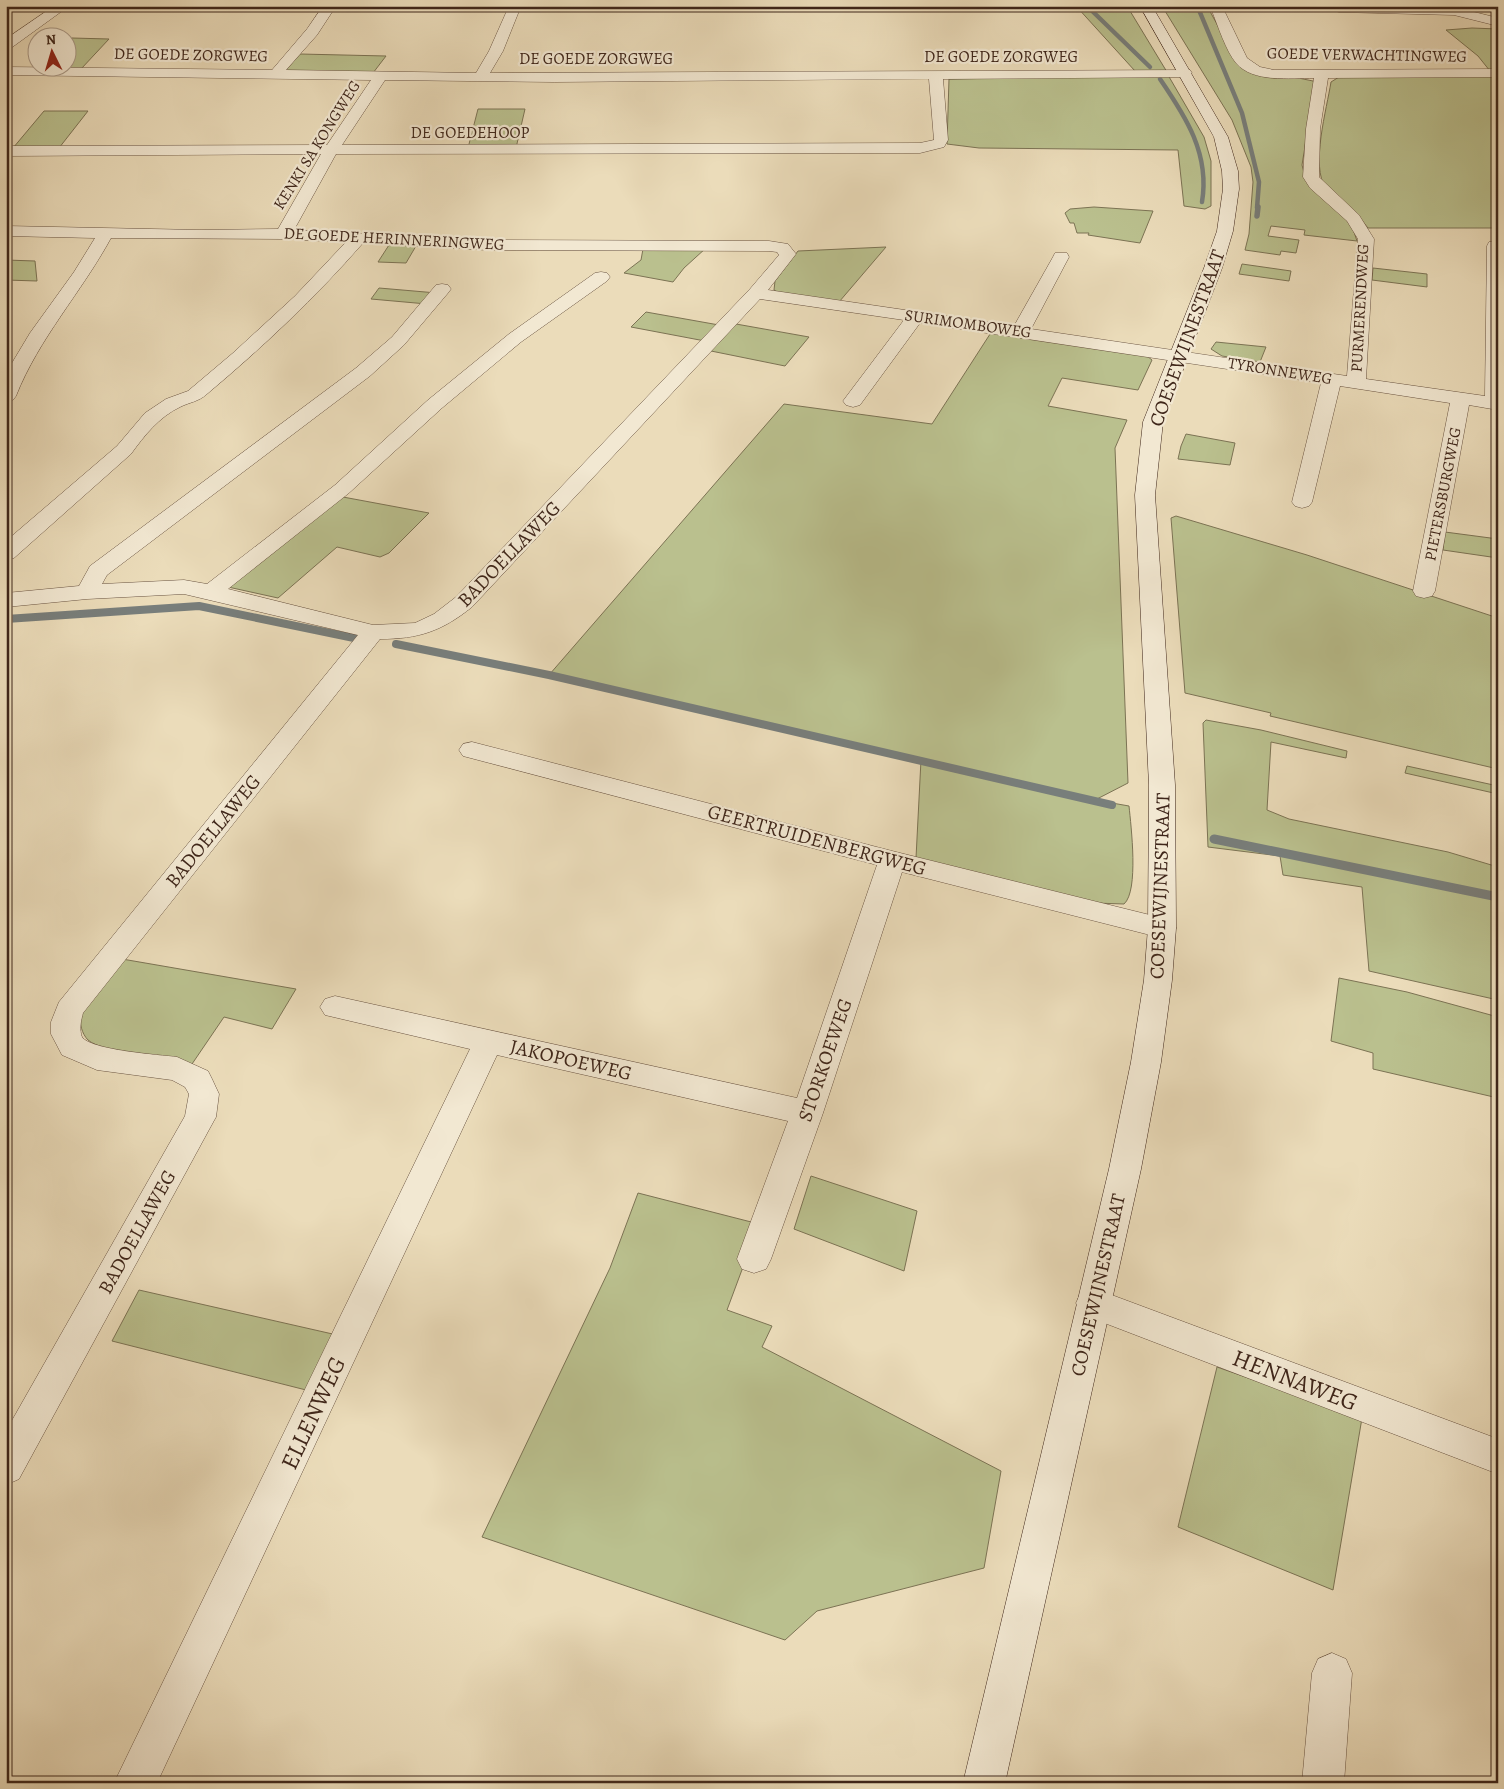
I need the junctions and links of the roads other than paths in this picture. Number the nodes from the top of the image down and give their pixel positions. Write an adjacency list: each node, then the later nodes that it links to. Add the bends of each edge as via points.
1 (63, 6): 8 (street)
2 (330, 6): 11 (street)
3 (515, 6): 16 (street, via 496,51)
4 (1146, 6): 10 (street, COESEWIJNESTRAAT)
5 (1213, 6): 15 (street, GOEDE VERWACHTINGWEG, via 1247,66 1274,74)
6 (1339, 8): 7 (street, via 1454,10)
7 (1498, 22)
8 (6, 45)
9 (6, 71): 11 (street, DE GOEDE ZORGWEG)
10 (1185, 73): 14 (street, DE GOEDE ZORGWEG); 31 (street, COESEWIJNESTRAAT, via 1221,137 1231,189 1225,231)
11 (276, 74): 13 (street, DE GOEDE ZORGWEG)
12 (1498, 74): 15 (street, GOEDE VERWACHTINGWEG)
13 (381, 75): 16 (street, DE GOEDE ZORGWEG); 17 (street, KENKI SA KONGWEG)
14 (936, 75): 16 (street, DE GOEDE ZORGWEG); 17 (street, DE GOEDEHOOP, via 941,140 940,144 934,145 873,149)
15 (1321, 75): 33 (street, PURMERENDWEG, via 1313,129 1311,177 1353,218 1366,239)
16 (481, 76)
17 (331, 150): 18 (street, DE GOEDEHOOP); 21 (street, KENKI SA KONGWEG)
18 (6, 151)
19 (6, 232): 20 (street, DE GOEDE HERINNERINGWEG)
20 (106, 233): 21 (street, DE GOEDE HERINNERINGWEG); 34 (street, via 95,255 59,303 12,378)
21 (283, 234): 22 (street, DE GOEDE HERINNERINGWEG)
22 (359, 238): 24 (street, DE GOEDE HERINNERINGWEG, via 487,244); 39 (street, via 332,270 224,371 194,396 159,411 124,450)
23 (1495, 246): 37 (street)
24 (782, 248): 28 (street, BADOELLAWEG, via 787,257)
25 (1061, 257): 30 (street)
26 (601, 278): 42 (street, via 515,338 434,404 342,489)
27 (442, 289): 41 (street, via 398,341 363,372 98,571)
28 (756, 293): 29 (street, SURIMOMBOWEG); 44 (street, BADOELLAWEG, via 464,602 438,623 426,628 401,633)
29 (916, 316): 30 (street, SURIMOMBOWEG); 36 (street)
30 (1020, 332): 31 (street, SURIMOMBOWEG)
31 (1180, 355): 32 (street, TYRONNEWEG); 47 (street, COESEWIJNESTRAAT, via 1153,422 1145,495 1162,785)
32 (1332, 379): 33 (street, TYRONNEWEG); 38 (street)
33 (1356, 383): 35 (street, TYRONNEWEG)
34 (6, 396)
35 (1461, 398): 37 (street, TYRONNEWEG); 40 (street, PIETERSBURGWEG)
36 (854, 401)
37 (1496, 404)
38 (1302, 502)
39 (6, 553)
40 (1424, 591)
41 (87, 592): 42 (street, via 184,587); 43 (street)
42 (211, 592): 44 (street)
43 (6, 600)
44 (374, 632): 54 (street, BADOELLAWEG, via 69,1010 66,1034 73,1047 96,1058 177,1069 197,1079 204,1094 200,1117)
45 (472, 750): 46 (street, GEERTRUIDENBERGWEG)
46 (892, 860): 47 (street, GEERTRUIDENBERGWEG); 50 (street, STORKOEWEG)
47 (1162, 928): 52 (street, COESEWIJNESTRAAT, via 1146,1062 1126,1169)
48 (335, 1007): 49 (street, JAKOPOEWEG)
49 (488, 1042): 50 (street, JAKOPOEWEG); 56 (street, ELLENWEG)
50 (808, 1113): 51 (street, STORKOEWEG)
51 (754, 1259)
52 (1093, 1303): 53 (street, HENNAWEG); 57 (street, COESEWIJNESTRAAT)
53 (1498, 1457)
54 (6, 1467)
55 (1332, 1673): 58 (street)
56 (135, 1783)
57 (984, 1783)
58 (1323, 1783)

